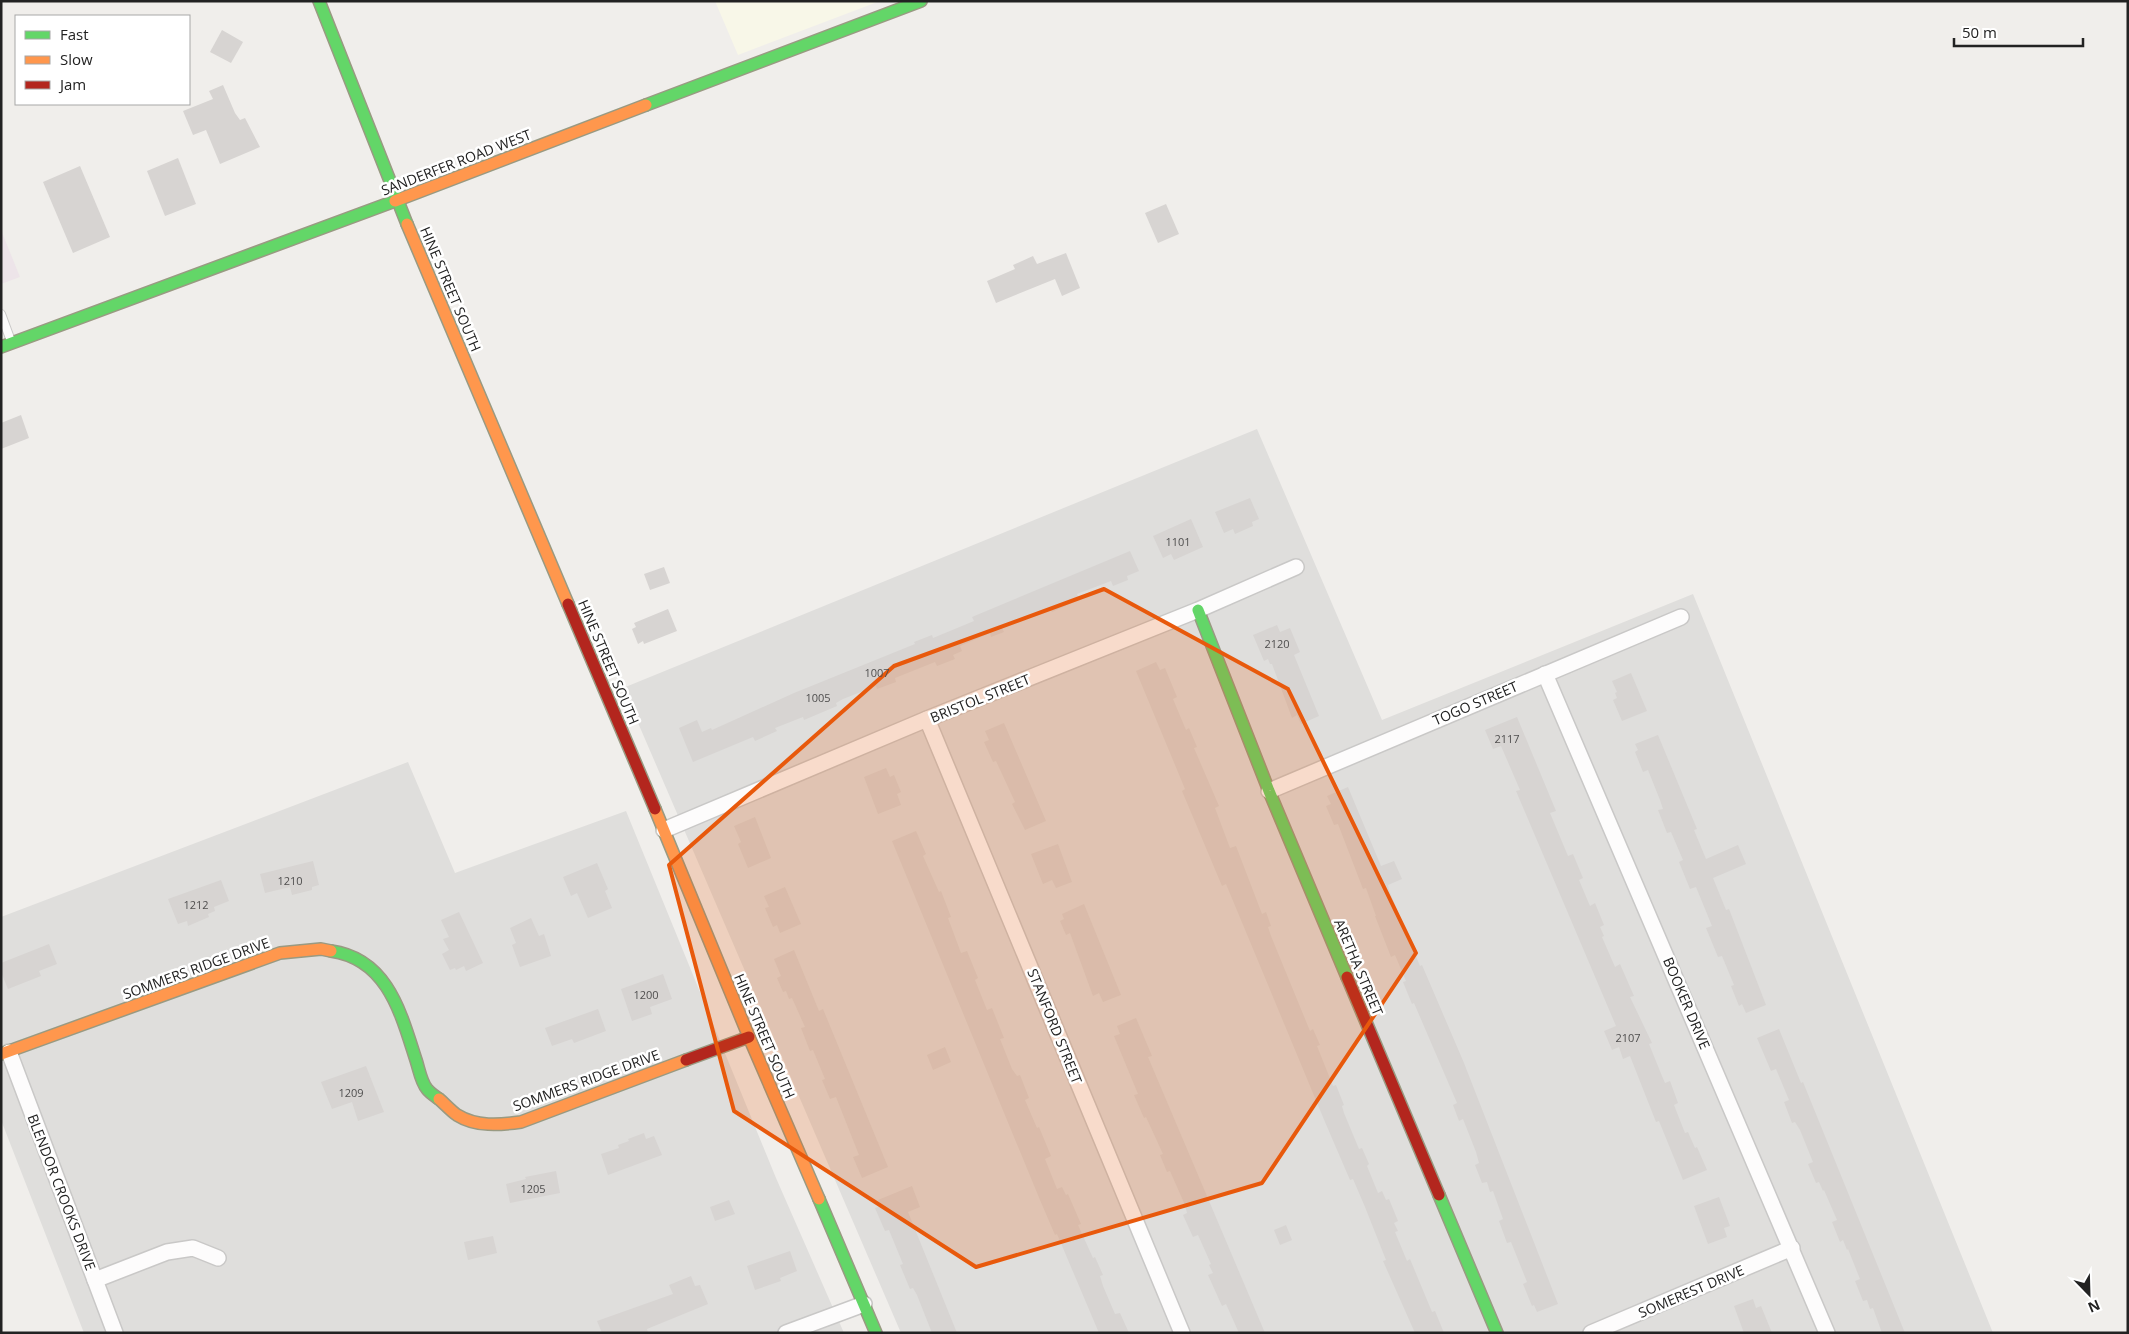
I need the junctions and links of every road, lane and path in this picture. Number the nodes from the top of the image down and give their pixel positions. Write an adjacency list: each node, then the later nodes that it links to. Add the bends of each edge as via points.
1 (318, 1): 3 (street, HINE STREET SOUTH)
2 (921, 1): 3 (street, SANDERFER ROAD WEST)
3 (397, 200): 5 (street, SANDERFER ROAD WEST); 12 (street, HINE STREET SOUTH)
4 (1, 314): 5 (lane)
5 (7, 346)
6 (1296, 567): 7 (street, BRISTOL STREET)
7 (1198, 610): 10 (street, BRISTOL STREET); 11 (street, ARETHA STREET)
8 (1681, 618): 9 (street, TOGO STREET)
9 (1545, 674): 11 (street, TOGO STREET); 15 (street, BOOKER DRIVE)
10 (927, 719): 12 (street, BRISTOL STREET); 22 (street, STANFORD STREET)
11 (1269, 791): 23 (street, ARETHA STREET)
12 (664, 830): 13 (street, HINE STREET SOUTH)
13 (749, 1037): 14 (street, SOMMERS RIDGE DRIVE, via 521,1122 478,1123 458,1116 426,1088 399,1009 390,990 376,974 361,961 341,952 321,949 280,953); 18 (street, HINE STREET SOUTH)
14 (5, 1053): 17 (street, BLENDOR CROOKS DRIVE)
15 (1792, 1248): 24 (street, SOMEREST DRIVE); 25 (street, BOOKER DRIVE)
16 (218, 1258): 17 (street, via 193,1248 168,1252)
17 (95, 1280): 19 (street, BLENDOR CROOKS DRIVE)
18 (864, 1304): 20 (street); 21 (street, HINE STREET SOUTH)
19 (115, 1333)
20 (786, 1333)
21 (876, 1333)
22 (1182, 1333)
23 (1497, 1333)
24 (1591, 1333)
25 (1827, 1333)

